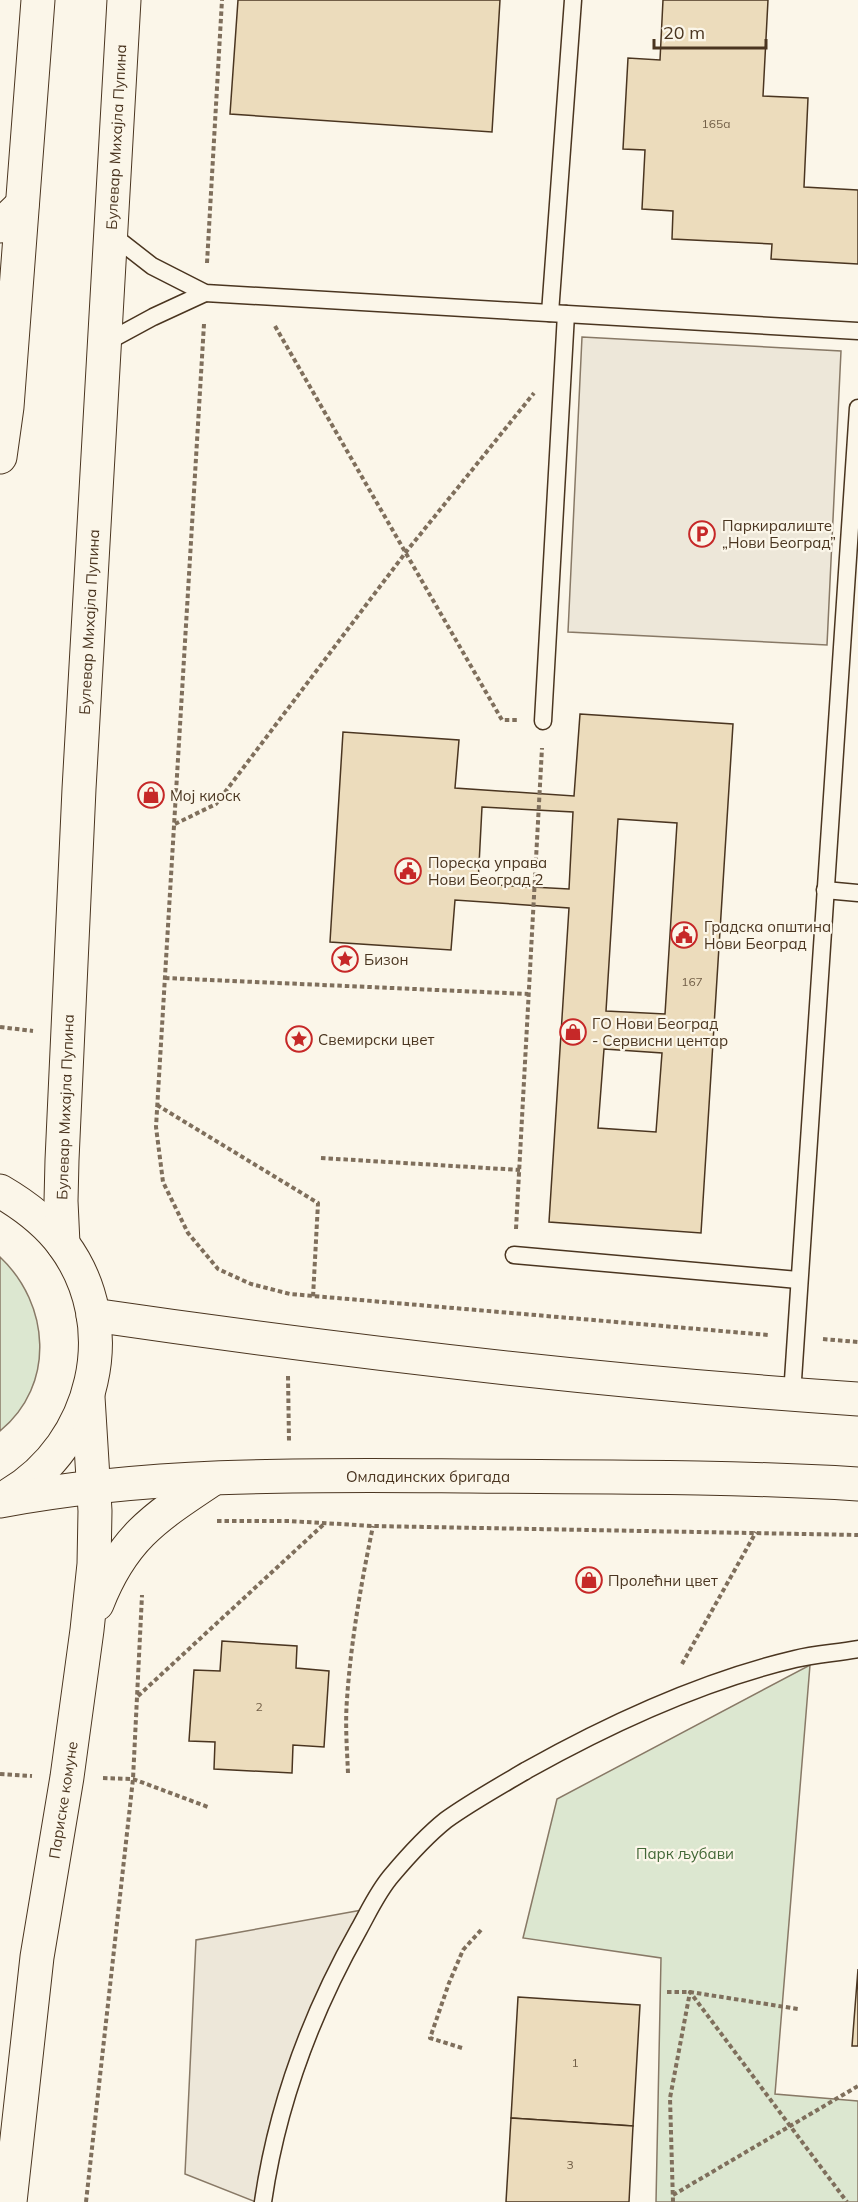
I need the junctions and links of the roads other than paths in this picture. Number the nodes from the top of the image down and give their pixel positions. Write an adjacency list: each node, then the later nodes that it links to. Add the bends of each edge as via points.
1 (38, 0): 4 (main road)
2 (124, 0): 5 (main road, Булевар Михајла Пупина)
3 (573, 0): 7 (lane)
4 (11, 215): 10 (main road)
5 (111, 234): 6 (lane, via 152,266); 9 (main road, Булевар Михајла Пупина)
6 (205, 293): 7 (lane); 9 (lane)
7 (558, 313): 8 (lane); 13 (lane, via 563,356)
8 (858, 331)
9 (105, 343): 17 (main road, Булевар Михајла Пупина, via 67,1034)
10 (3, 404): 12 (main road)
11 (858, 408): 14 (lane)
12 (0, 458)
13 (543, 721)
14 (825, 890): 15 (lane); 19 (lane)
15 (858, 893)
16 (0, 1191): 17 (main road, via 43,1221)
17 (63, 1244): 20 (main road, via 77,1266)
18 (514, 1255): 19 (lane)
19 (798, 1280): 21 (lane)
20 (93, 1315): 21 (main road, via 523,1371); 22 (main road, via 96,1356)
21 (792, 1395): 23 (main road)
22 (88, 1397): 26 (main road, Париске комуне); 27 (main road, via 63,1447 24,1487)
23 (858, 1399)
24 (213, 1479): 25 (main road, Омладинских бригада, via 290,1475 771,1479); 26 (main road, Омладинских бригада); 28 (main road, via 149,1523 124,1551 106,1580)
25 (858, 1484)
26 (94, 1485): 27 (main road, Омладинских бригада); 28 (main road, Париске комуне, via 94,1564)
27 (0, 1501)
28 (87, 1630): 30 (main road, Париске комуне, via 37,1957)
29 (858, 1650): 31 (lane, via 796,1659 714,1683 601,1731 503,1784 446,1821 413,1851 389,1877 315,2014 296,2064)
30 (10, 2202)
31 (263, 2202)

